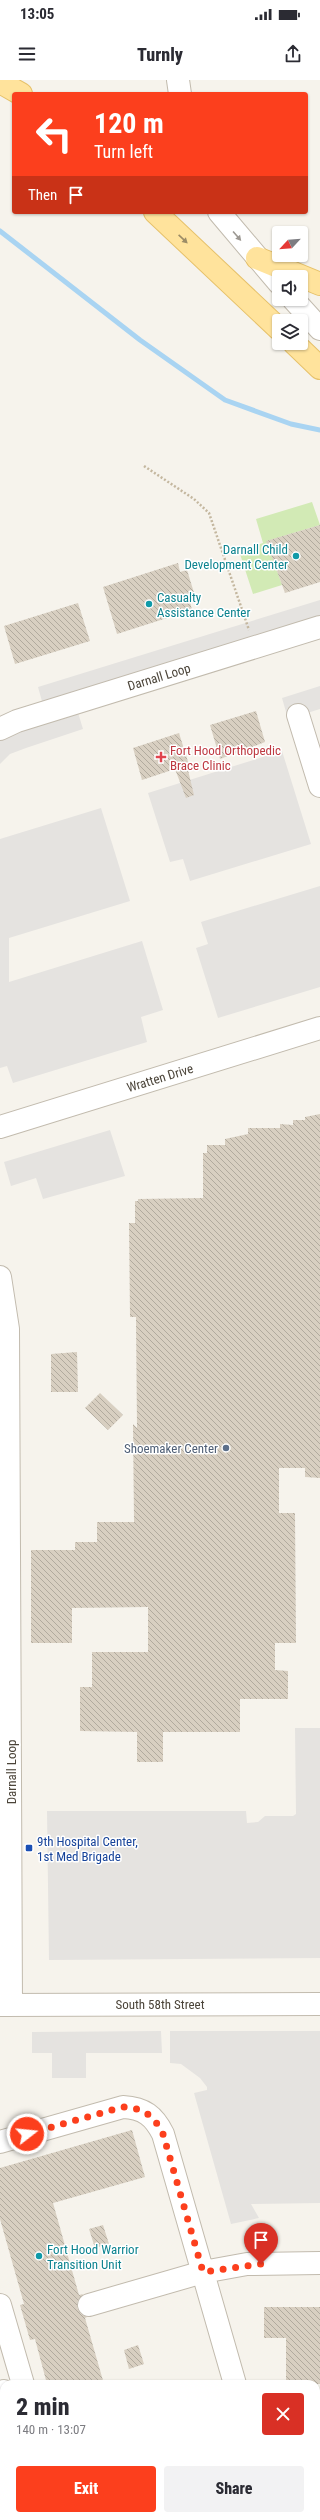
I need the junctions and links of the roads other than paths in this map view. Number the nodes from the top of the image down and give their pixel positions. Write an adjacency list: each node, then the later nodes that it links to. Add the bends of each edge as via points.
1 (178, 80): 4 (street)
2 (0, 82): 3 (main road)
3 (18, 92)
4 (180, 92)
5 (156, 214): 11 (main road, one-way to 11)
6 (221, 214): 7 (street, one-way to 7)
7 (256, 258): 8 (street); 9 (main road)
8 (272, 275)
9 (320, 284)
10 (299, 306): 12 (street)
11 (272, 322)
12 (320, 329)
13 (301, 350): 14 (main road)
14 (320, 368)
15 (320, 627): 17 (street, Darnall Loop, via 17,721)
16 (298, 715): 18 (street)
17 (0, 729)
18 (320, 786)
19 (320, 1028): 20 (street, Wratten Drive)
20 (0, 1127)
21 (0, 1277): 23 (street, Darnall Loop, via 8,1329)
22 (320, 2004): 23 (street, South 58th Street)
23 (5, 2005)
24 (0, 2142): 26 (street, via 123,2107 136,2108 148,2113 157,2121 163,2134)
25 (320, 2263): 26 (street, via 247,2264)
26 (203, 2272): 28 (street); 30 (street)
27 (0, 2305): 29 (street)
28 (89, 2305)
29 (22, 2380)
30 (233, 2380)

